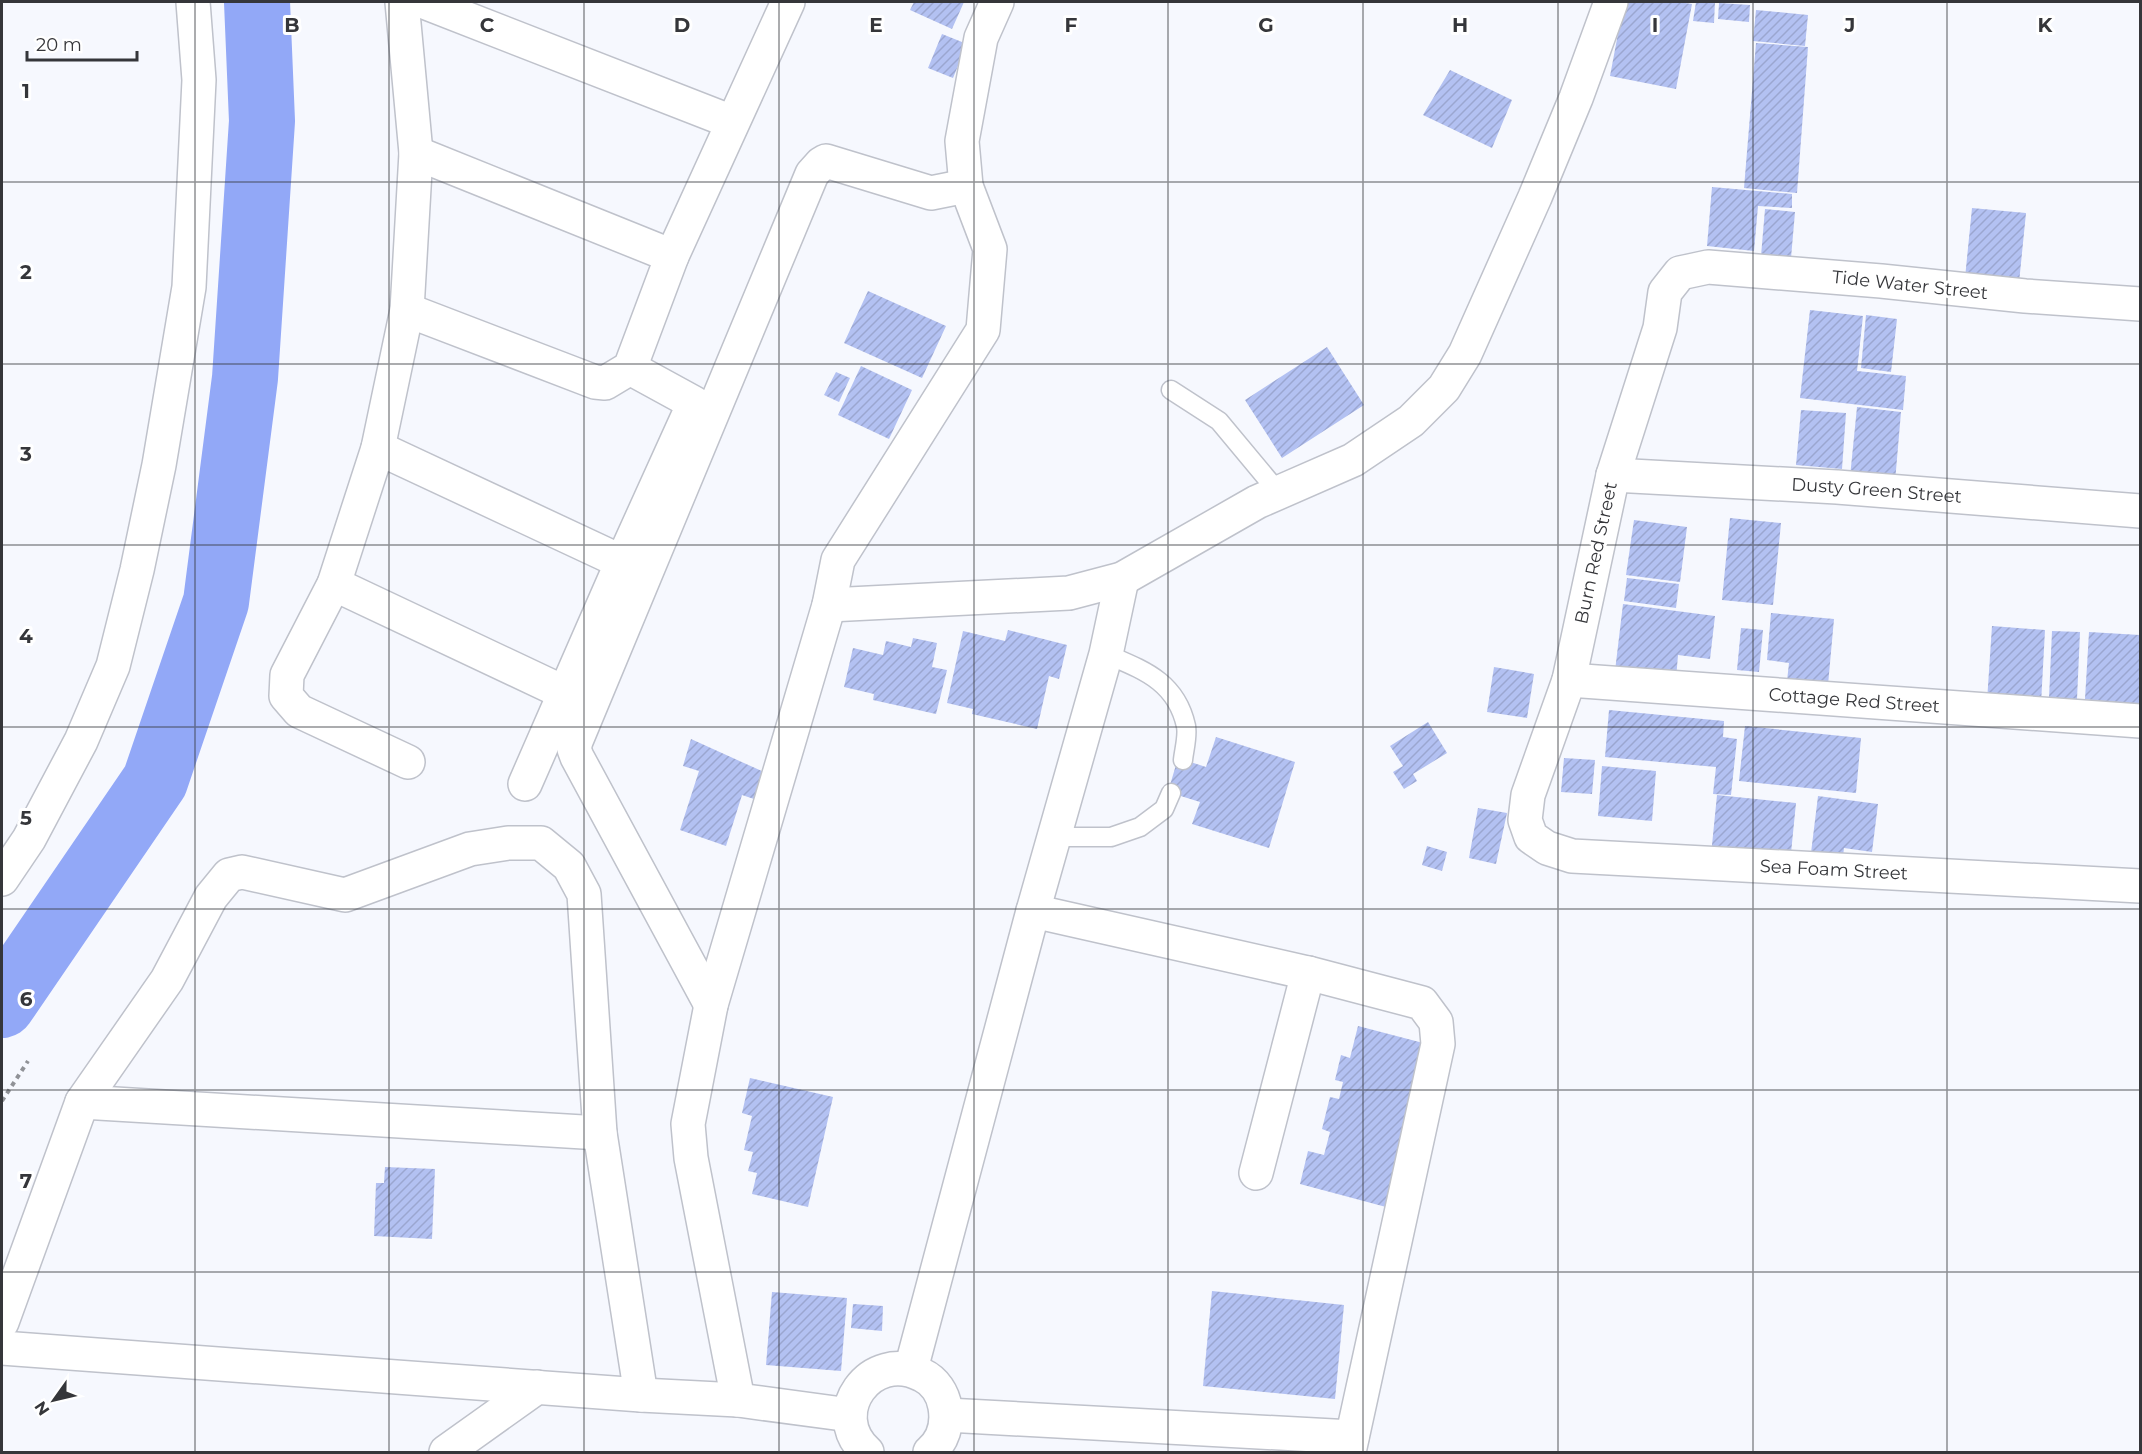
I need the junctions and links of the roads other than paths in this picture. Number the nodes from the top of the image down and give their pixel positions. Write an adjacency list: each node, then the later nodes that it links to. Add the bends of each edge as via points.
1 (193, 2): 34 (street, via 199,80 189,287 137,570 113,666 81,741 29,839)
2 (402, 2): 8 (street)
3 (424, 2): 7 (street)
4 (788, 2): 7 (street)
5 (997, 2): 9 (street, via 981,38 962,141)
6 (1611, 2): 18 (street, via 1535,197 1465,354 1444,388 1411,421 1353,460)
7 (732, 122): 10 (street)
8 (416, 153): 10 (street); 13 (street)
9 (966, 186): 23 (street, via 990,249 983,330 838,560); 38 (street, via 931,193 825,161 812,174 576,741 578,757)
10 (672, 256): 14 (street)
11 (1680, 273): 12 (street, Tide Water Street, via 1708,267); 17 (street, Burn Red Street, via 1665,291 1660,328)
12 (2140, 304)
13 (407, 310): 14 (street, via 595,382 605,383); 16 (street)
14 (630, 368): 20 (street, via 694,403)
15 (1171, 390): 18 (lane, via 1219,421)
16 (378, 448): 20 (street); 22 (street)
17 (1613, 474): 19 (street, Dusty Green Street); 25 (street, Burn Red Street)
18 (1279, 493): 21 (street)
19 (2140, 511)
20 (622, 562): 26 (street)
21 (1122, 579): 23 (street, via 1069,593); 24 (street)
22 (334, 584): 26 (street); 29 (street, via 287,675 286,696 299,711)
23 (829, 605): 38 (street)
24 (1106, 654): 28 (lane, via 1150,673 1174,695 1187,728); 32 (street)
25 (1569, 680): 27 (street, Cottage Red Street); 33 (street, Burn Red Street, via 1528,795 1524,820)
26 (566, 693): 30 (street)
27 (2140, 721)
28 (1183, 759)
29 (408, 762)
30 (525, 784)
31 (1171, 793): 32 (lane, via 1164,809 1120,834)
32 (1054, 837): 36 (street)
33 (1531, 837): 35 (street, Sea Foam Street, via 1547,848 1572,856)
34 (2, 879)
35 (2140, 886)
36 (1033, 911): 37 (street); 44 (street)
37 (1308, 973): 41 (street); 50 (street, via 1422,1003 1436,1022 1438,1044)
38 (711, 1005): 47 (street, via 688,1124 691,1158)
39 (82, 1102): 40 (street); 40 (street, via 167,980 211,897 229,875 242,872 345,895 470,849 541,843 569,866 584,894); 42 (street)
40 (600, 1133): 46 (street)
41 (1256, 1173)
42 (2, 1322)
43 (2, 1348): 45 (street)
44 (911, 1369): 48 (street, via 894,1368 863,1383); 49 (street, via 937,1386)
45 (537, 1387): 46 (street); 51 (street)
46 (641, 1395): 47 (street)
47 (738, 1400): 48 (street)
48 (850, 1415): 52 (street, via 852,1432)
49 (947, 1415): 50 (street); 53 (street, via 944,1432)
50 (1350, 1445)
51 (446, 1452)
52 (867, 1452)
53 (930, 1452)

